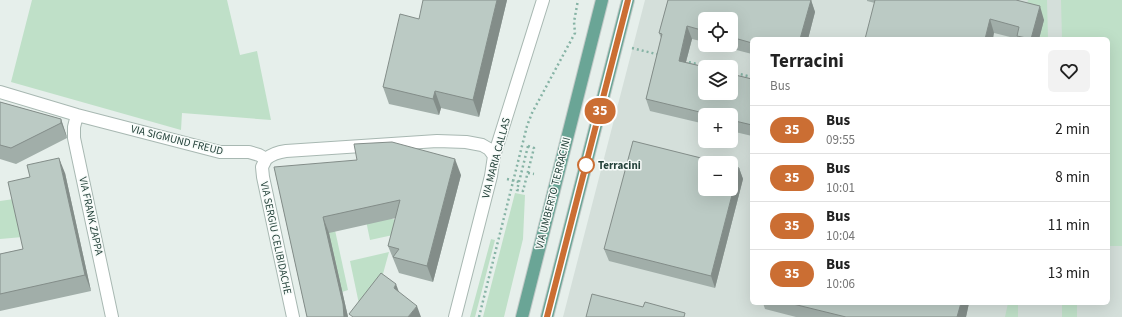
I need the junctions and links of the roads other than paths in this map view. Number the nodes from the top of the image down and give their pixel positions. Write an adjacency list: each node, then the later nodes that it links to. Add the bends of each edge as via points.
1 (544, 0): 6 (street, VIA MARIA CALLAS)
2 (602, 0): 11 (main road, VIA UMBERTO TERRACINI)
3 (628, 0): 12 (main road)
4 (0, 92): 5 (street, VIA SIGMUND FREUD)
5 (77, 115): 7 (street, VIA SIGMUND FREUD, via 220,152 254,153); 8 (street, VIA FRANK ZAPPA, via 74,138)
6 (494, 156): 7 (street, via 490,149 482,145 437,142 286,150 270,155); 10 (street, VIA MARIA CALLAS)
7 (266, 159): 9 (street, VIA SERGIU CELIBIDACHE, via 262,167 263,177)
8 (112, 317)
9 (294, 317)
10 (455, 317)
11 (522, 317)
12 (547, 317)

